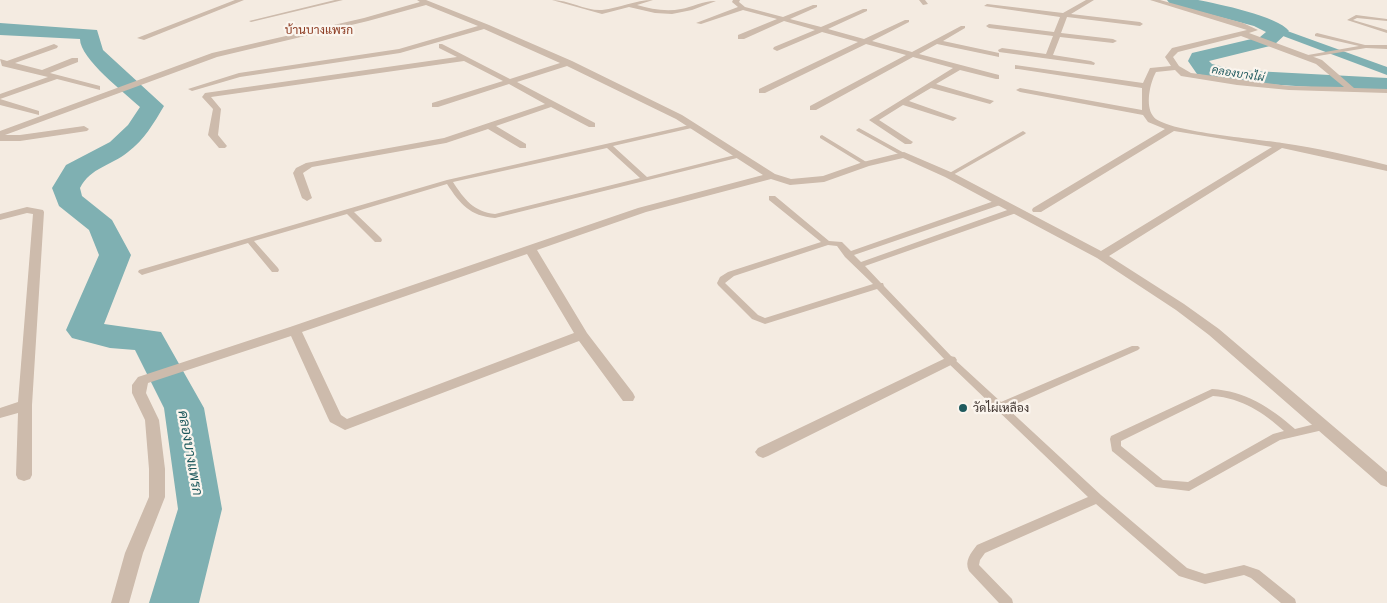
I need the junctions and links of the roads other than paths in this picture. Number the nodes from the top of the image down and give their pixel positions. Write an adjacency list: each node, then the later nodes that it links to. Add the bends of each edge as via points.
1 (240, 0): 33 (street)
2 (340, 0): 20 (lane)
3 (555, 0): 11 (street)
4 (581, 0): 11 (street)
5 (650, 0): 12 (street)
6 (737, 0): 15 (street, via 737,5)
7 (1091, 0): 17 (street)
8 (1153, 0): 30 (street, via 1254,30)
9 (422, 1): 24 (street); 46 (street); 86 (street, via 366,20 215,55)
10 (713, 1): 12 (street, via 672,14)
11 (567, 4): 12 (street, via 602,12)
12 (631, 6)
13 (814, 6): 18 (street)
14 (987, 6): 17 (street)
15 (744, 8): 18 (street); 22 (street)
16 (865, 10): 27 (street)
17 (1064, 15): 23 (street); 29 (street)
18 (782, 18): 27 (street); 32 (street)
19 (1387, 20): 28 (lane, via 1356,16 1349,20)
20 (251, 21)
21 (907, 21): 35 (street)
22 (699, 24)
23 (1140, 24)
24 (486, 26): 51 (street); 65 (street, via 400,50 239,75)
25 (989, 26): 29 (street)
26 (963, 27): 34 (street)
27 (822, 29): 35 (street); 41 (street)
28 (1387, 32)
29 (1058, 34): 36 (street); 44 (street)
30 (1244, 34): 45 (street); 54 (street, via 1175,50 1169,57)
31 (1317, 35): 39 (lane)
32 (741, 37)
33 (141, 38)
34 (934, 40): 42 (street); 44 (street, via 999,53)
35 (866, 41): 42 (street); 67 (street)
36 (1113, 41)
37 (54, 46): 50 (street)
38 (442, 46): 47 (street)
39 (1366, 46): 40 (lane); 45 (lane)
40 (1387, 48): 43 (lane)
41 (778, 49)
42 (910, 54): 52 (street); 75 (street)
43 (1378, 54)
44 (1049, 57): 49 (street)
45 (1308, 57): 64 (street, via 1319,62)
46 (184, 58)
47 (466, 58): 60 (street); 91 (street, via 208,94 206,97 217,110 213,136)
48 (75, 60): 55 (street)
49 (1091, 62)
50 (2, 63): 55 (street)
51 (569, 64): 60 (street); 80 (street)
52 (959, 67): 59 (street); 61 (street)
53 (1018, 67): 62 (street)
54 (1176, 68): 56 (street, via 1153,70); 57 (street)
55 (42, 73): 58 (street)
56 (1149, 74): 57 (street); 62 (street)
57 (1188, 74): 64 (street, via 1246,84)
58 (56, 77): 63 (street); 69 (street)
59 (996, 77)
60 (509, 82): 73 (street); 74 (street)
61 (929, 85): 70 (street); 72 (street)
62 (1147, 86): 77 (street)
63 (97, 88)
64 (1350, 88): 68 (street)
65 (192, 89)
66 (1020, 90): 77 (street)
67 (762, 91)
68 (1387, 91)
69 (0, 97)
70 (990, 101)
71 (0, 102): 76 (street)
72 (902, 102): 78 (street); 88 (street, via 873,120)
73 (436, 104)
74 (552, 104): 79 (street); 81 (street)
75 (813, 108)
76 (36, 113)
77 (1146, 113): 82 (street, via 1157,124)
78 (953, 118)
79 (592, 125)
80 (694, 126): 89 (lane); 94 (street)
81 (491, 127): 92 (street); 101 (street, via 446,140 309,165 298,173)
82 (1173, 128): 90 (street); 105 (street)
83 (84, 129): 86 (street, via 20,138)
84 (859, 130): 93 (lane)
85 (1023, 133): 97 (lane)
86 (0, 136)
87 (822, 137): 95 (lane)
88 (908, 142)
89 (608, 145): 99 (lane); 100 (lane)
90 (1280, 145): 96 (street); 113 (street)
91 (222, 146)
92 (523, 146)
93 (904, 155): 95 (street); 97 (street)
94 (739, 156): 98 (street); 99 (lane)
95 (866, 164): 98 (street, via 824,179 790,182)
96 (1387, 168)
97 (949, 175): 103 (street)
98 (771, 176): 111 (street, via 642,210)
99 (645, 179): 100 (lane, via 495,216 483,216 473,211 462,202)
100 (449, 182): 106 (lane)
101 (307, 198)
102 (772, 198): 110 (lane)
103 (1000, 202): 104 (street); 112 (lane)
104 (1016, 210): 113 (street); 114 (lane)
105 (1037, 210)
106 (349, 211): 108 (lane); 109 (lane)
107 (0, 217): 123 (street, via 34,210 39,212)
108 (249, 240): 115 (lane); 116 (lane)
109 (378, 240)
110 (826, 243): 112 (lane, via 838,244); 117 (lane, via 731,274 721,283 755,318 765,321)
111 (530, 249): 118 (street); 119 (street)
112 (848, 255): 114 (lane)
113 (1101, 256): 126 (street, via 1214,332)
114 (859, 265): 117 (lane)
115 (274, 270)
116 (142, 272)
117 (880, 285): 121 (lane)
118 (295, 330): 119 (street, via 335,418 345,424); 132 (street, via 192,362 143,380 139,385 139,393 152,420 157,497 134,553)
119 (582, 335): 122 (street)
120 (1135, 348): 124 (lane)
121 (950, 360): 124 (lane); 128 (street)
122 (628, 397)
123 (25, 405): 125 (street); 129 (street)
124 (1000, 407): 131 (lane)
125 (0, 413)
126 (1323, 426): 127 (lane); 130 (street)
127 (1294, 434): 127 (lane, via 1276,437 1189,487 1160,484 1116,448 1115,439 1212,392 1223,392 1257,404)
128 (763, 452)
129 (24, 476)
130 (1387, 480)
131 (1097, 498): 133 (lane, via 980,549 973,567); 134 (lane, via 1184,572 1205,579 1244,570 1255,574)
132 (120, 603)
133 (1007, 603)
134 (1290, 603)

